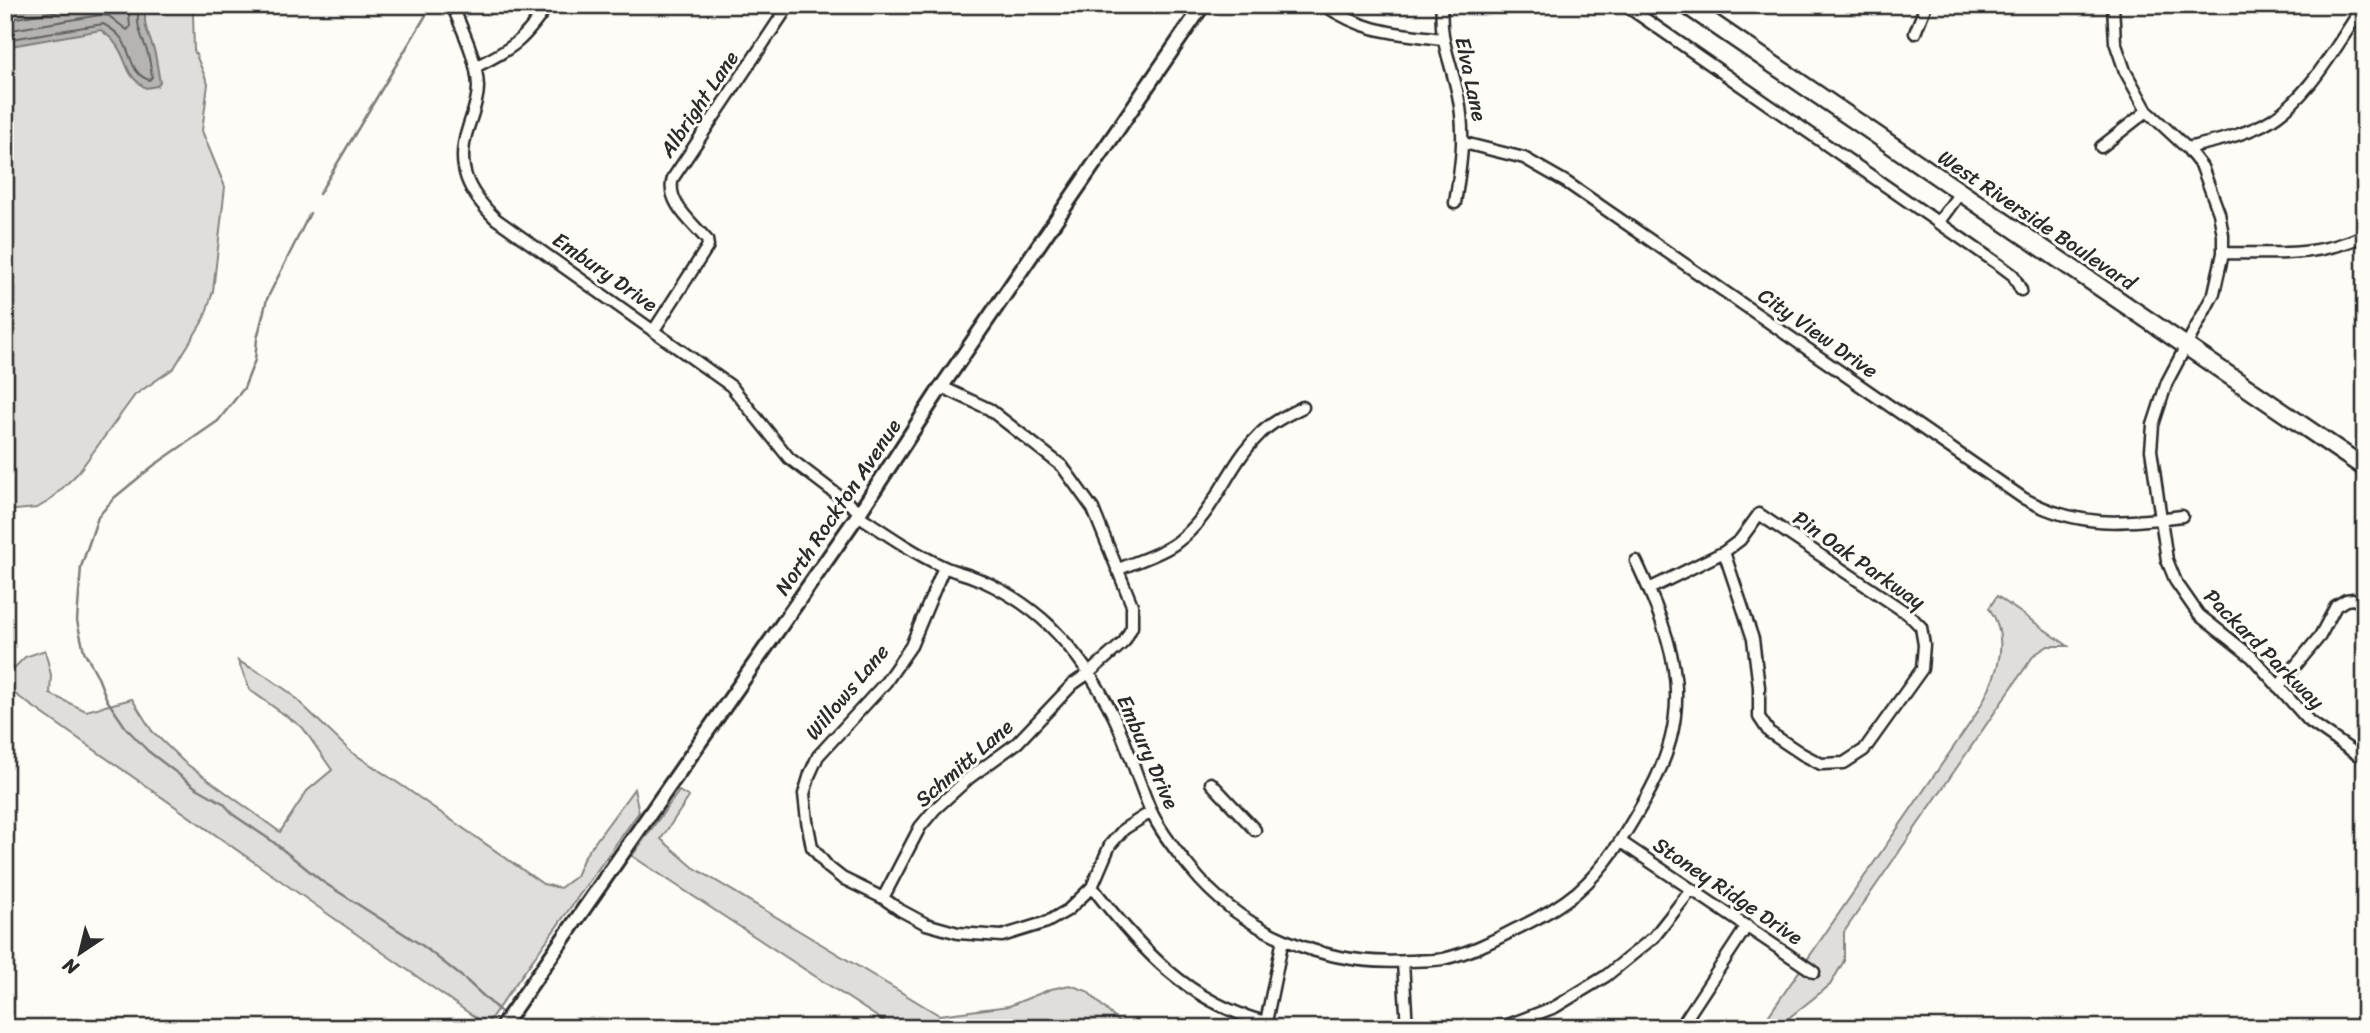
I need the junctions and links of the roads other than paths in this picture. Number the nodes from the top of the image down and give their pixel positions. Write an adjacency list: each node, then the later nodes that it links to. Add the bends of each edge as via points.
1 (452, 5): 14 (street, Embury Drive)
2 (548, 5): 14 (street, via 521,41)
3 (789, 5): 25 (street, Albright Lane, via 673,178 674,201 708,240 708,246)
4 (1203, 5): 27 (street, North Rockton Avenue)
5 (1324, 5): 13 (street, via 1366,28)
6 (1442, 5): 13 (street, Elva Lane)
7 (1625, 5): 21 (street)
8 (1686, 5): 19 (main road, West Riverside Boulevard)
9 (1926, 5): 12 (street)
10 (2113, 5): 15 (street, Packard Parkway, via 2115,42)
11 (2364, 5): 18 (street, via 2308,86 2281,113 2249,131)
12 (1915, 33)
13 (1442, 39): 16 (street, Elva Lane, via 1458,95)
14 (477, 66): 25 (street, Embury Drive, via 478,91 462,162 474,193 496,219)
15 (2147, 111): 17 (street); 18 (street, Packard Parkway)
16 (1464, 143): 20 (street, Elva Lane); 32 (street, City View Drive, via 1524,158 1566,182 2040,508 2086,521)
17 (2101, 147)
18 (2187, 148): 23 (street, Packard Parkway, via 2211,186)
19 (1959, 192): 21 (street); 26 (main road, West Riverside Boulevard)
20 (1455, 203)
21 (1938, 223): 24 (street, via 2001,266)
22 (2365, 235): 23 (street, via 2302,254)
23 (2223, 253): 26 (street, Packard Parkway, via 2214,293)
24 (2021, 290)
25 (654, 330): 30 (street, Embury Drive, via 731,386 789,458)
26 (2185, 347): 29 (main road, West Riverside Boulevard); 32 (street, Packard Parkway, via 2167,382 2154,425 2151,450)
27 (942, 387): 30 (street, North Rockton Avenue); 36 (street, Schmitt Lane, via 989,409 1062,466 1093,509)
28 (1303, 407): 36 (street, via 1258,436 1201,520 1176,544)
29 (2365, 468)
30 (859, 513): 35 (street, Embury Drive); 54 (street, North Rockton Avenue)
31 (2182, 516): 32 (street, City View Drive)
32 (2160, 519): 40 (street, Packard Parkway, via 2167,560 2185,597)
33 (1724, 552): 33 (street, Pin Oak Parkway, via 1740,540 1759,514 1921,627 1922,669 1864,750 1844,763 1821,764 1802,754 1769,732 1759,717 1753,639); 37 (street)
34 (1636, 561): 37 (street, Embury Drive)
35 (944, 567): 39 (street, Embury Drive, via 1012,597 1049,625); 48 (street, Willows Lane, via 911,646 886,682 818,757 804,794 812,847 842,878)
36 (1117, 570): 39 (street, Schmitt Lane, via 1132,605 1132,627 1124,642)
37 (1649, 589): 45 (street, Embury Drive, via 1672,650 1675,724 1664,764)
38 (2365, 604): 40 (street, via 2353,599 2340,602 2320,636)
39 (1089, 673): 43 (street, Embury Drive, via 1114,717); 48 (street, Schmitt Lane, via 1017,743 935,809 920,827)
40 (2278, 687): 41 (street, Packard Parkway, via 2309,721)
41 (2365, 761)
42 (1211, 783): 44 (street)
43 (1151, 812): 46 (street, Willows Lane, via 1124,829 1110,845); 50 (street, Embury Drive, via 1167,839 1213,894 1267,933)
44 (1255, 830)
45 (1621, 842): 47 (street, Stoney Ridge Drive); 51 (street, Embury Drive, via 1578,891 1533,920 1470,951)
46 (1092, 887): 48 (street, Willows Lane, via 1047,922 1002,936 958,933 926,924); 53 (street, via 1152,958 1190,988)
47 (1691, 890): 49 (street, Stoney Ridge Drive); 56 (street, via 1654,937 1606,976 1555,1007)
48 (883, 898)
49 (1746, 926): 52 (street, Stoney Ridge Drive); 57 (street)
50 (1283, 939): 51 (street, Embury Drive, via 1339,958); 53 (street)
51 (1403, 962): 55 (street)
52 (1814, 972)
53 (1266, 1025)
54 (501, 1028)
55 (1406, 1028)
56 (1500, 1028)
57 (1680, 1028)

